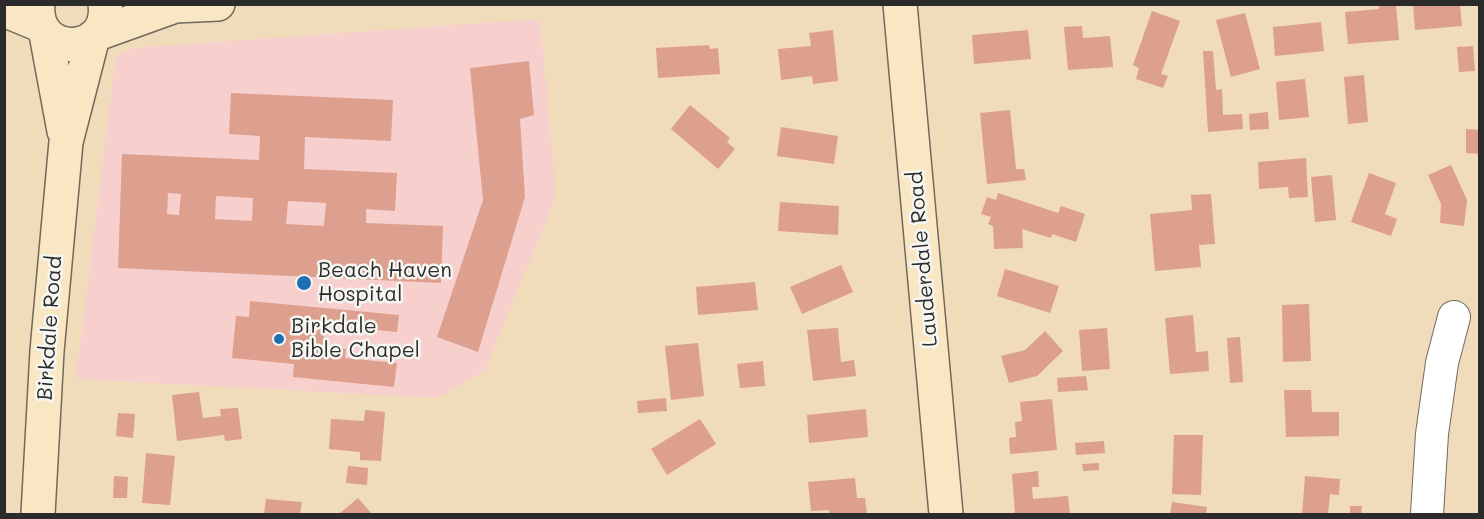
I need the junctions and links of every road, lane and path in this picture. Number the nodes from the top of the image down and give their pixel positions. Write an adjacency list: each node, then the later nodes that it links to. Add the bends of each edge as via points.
1 (218, 4): 3 (main road)
2 (900, 4): 10 (main road, Lauderdale Road)
3 (172, 5): 6 (main road)
4 (4, 10): 5 (main road)
5 (41, 21): 6 (main road, via 61,44 69,45 86,42); 7 (main road, Birkdale Road)
6 (98, 25): 7 (main road, Birkdale Road)
7 (66, 142): 9 (main road, Birkdale Road)
8 (1454, 317): 11 (street, via 1442,363 1432,434)
9 (38, 514)
10 (946, 514)
11 (1428, 514)

